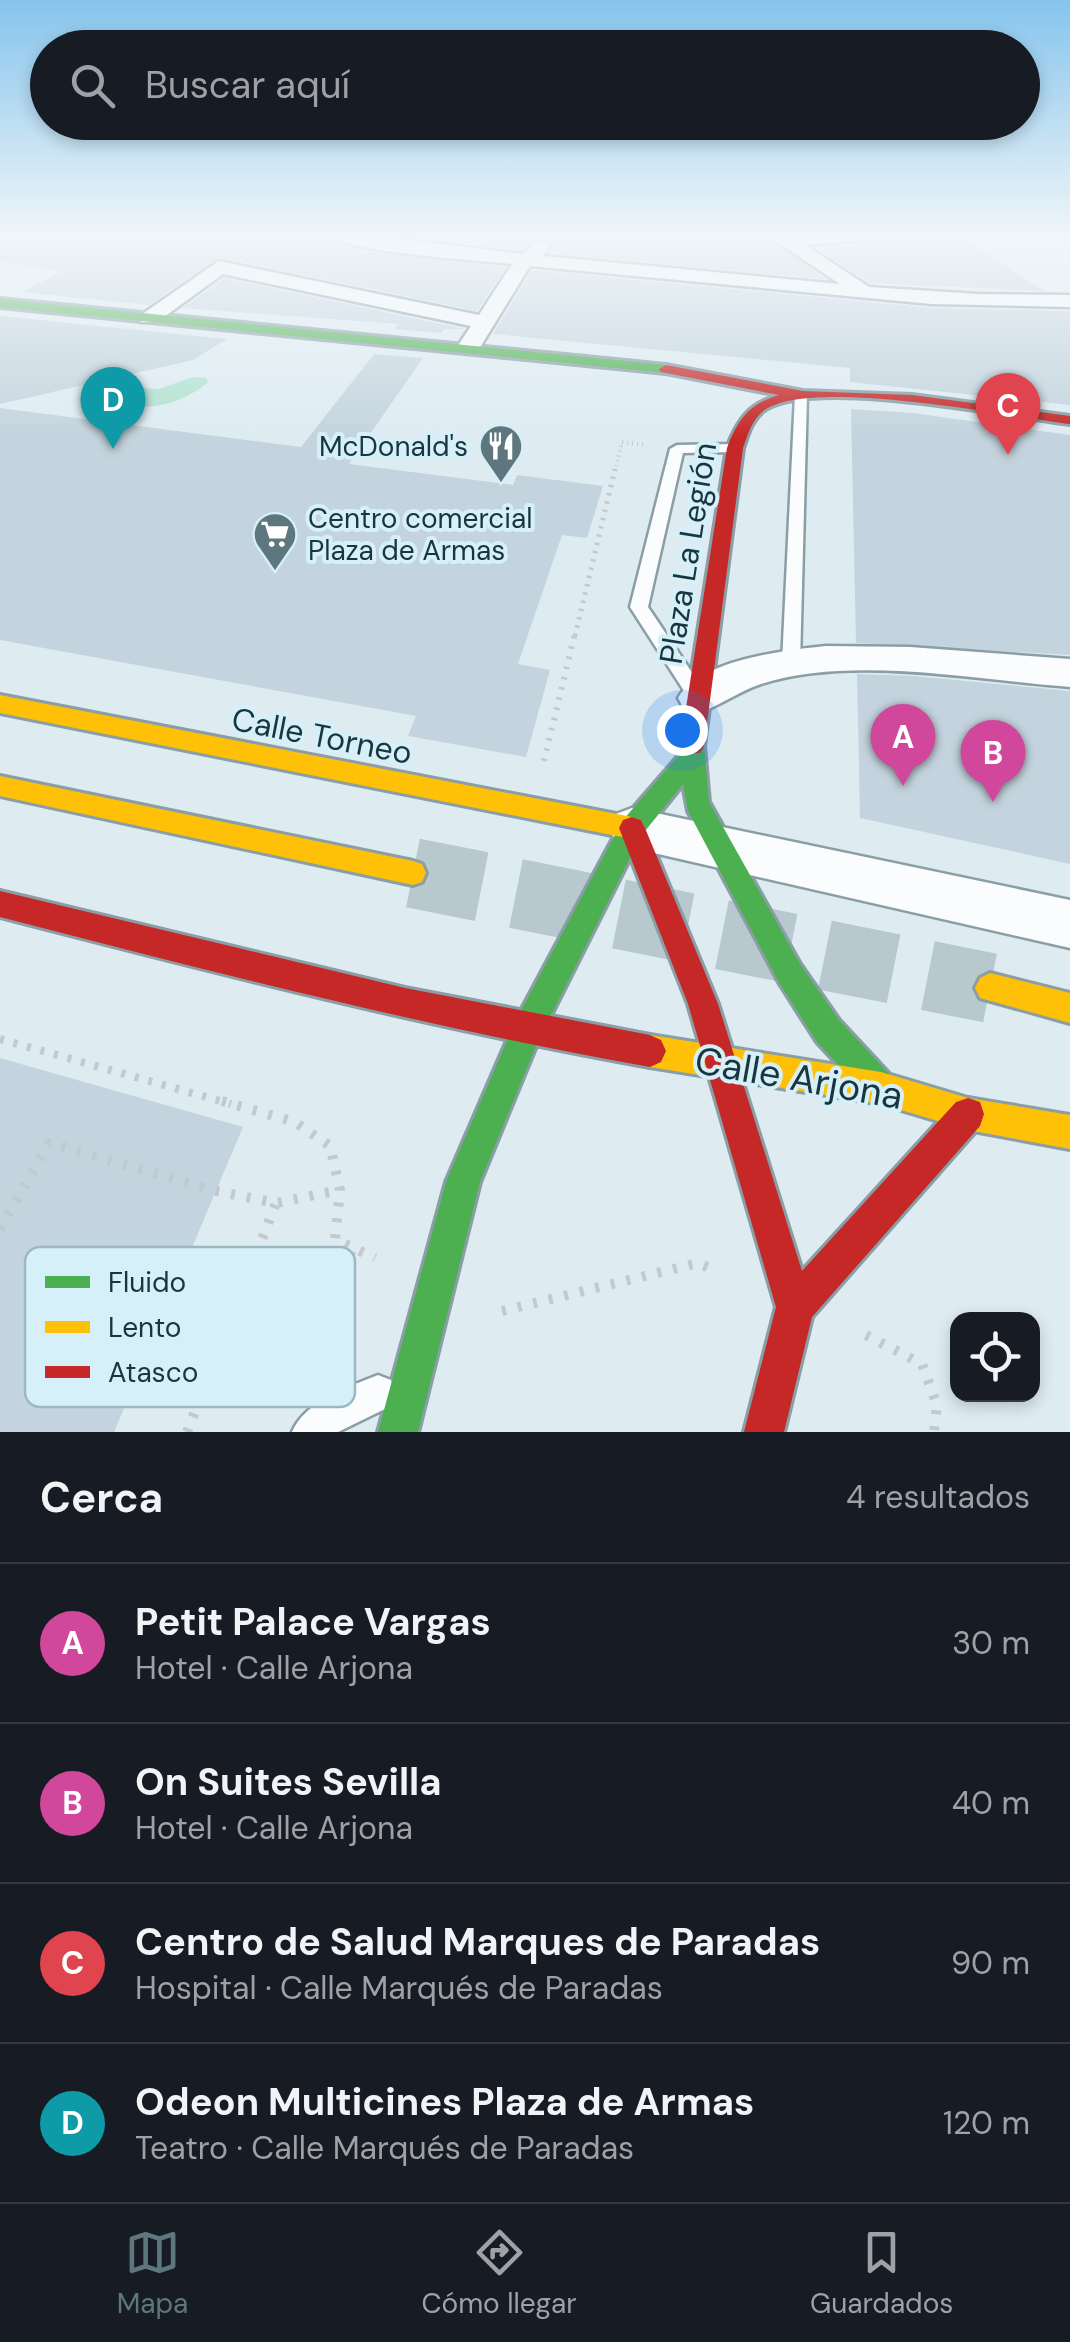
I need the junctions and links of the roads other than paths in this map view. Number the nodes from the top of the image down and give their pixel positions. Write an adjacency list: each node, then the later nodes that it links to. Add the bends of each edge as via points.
1 (169, 303): 5 (street)
2 (392, 303): 6 (street)
3 (498, 303): 6 (street)
4 (0, 304): 5 (main road)
5 (149, 318): 7 (main road)
6 (486, 323): 7 (street)
7 (469, 348): 8 (main road, via 675,370)
8 (800, 396): 9 (main road); 10 (main road, Plaza La Legión, via 758,407 743,422); 11 (lane)
9 (1070, 420)
10 (735, 448): 13 (main road, Plaza La Legión); 13 (lane, via 677,450 639,607)
11 (791, 663): 12 (street, via 859,660); 13 (street, via 752,672)
12 (1070, 673)
13 (698, 698): 15 (main road, Plaza La Legión)
14 (0, 704): 17 (main road, Calle Torneo)
15 (690, 759): 17 (main road); 18 (main road, via 697,802)
16 (0, 786): 19 (main road)
17 (632, 828): 18 (street); 24 (main road); 25 (main road)
18 (724, 849): 21 (street); 26 (main road, via 809,1003)
19 (413, 873)
20 (0, 904): 24 (main road)
21 (1070, 924)
22 (990, 988): 23 (main road)
23 (1070, 1008)
24 (526, 1032): 25 (main road, Calle Arjona); 30 (main road, via 462,1182)
25 (724, 1066): 26 (main road, Calle Arjona); 29 (main road)
26 (882, 1088): 27 (main road, Calle Arjona)
27 (968, 1114): 28 (main road, Calle Arjona); 29 (main road)
28 (1070, 1132)
29 (795, 1307): 35 (main road)
30 (412, 1376): 31 (lane); 34 (main road)
31 (355, 1404)
32 (350, 1407): 33 (lane)
33 (310, 1432)
34 (398, 1432)
35 (764, 1432)

